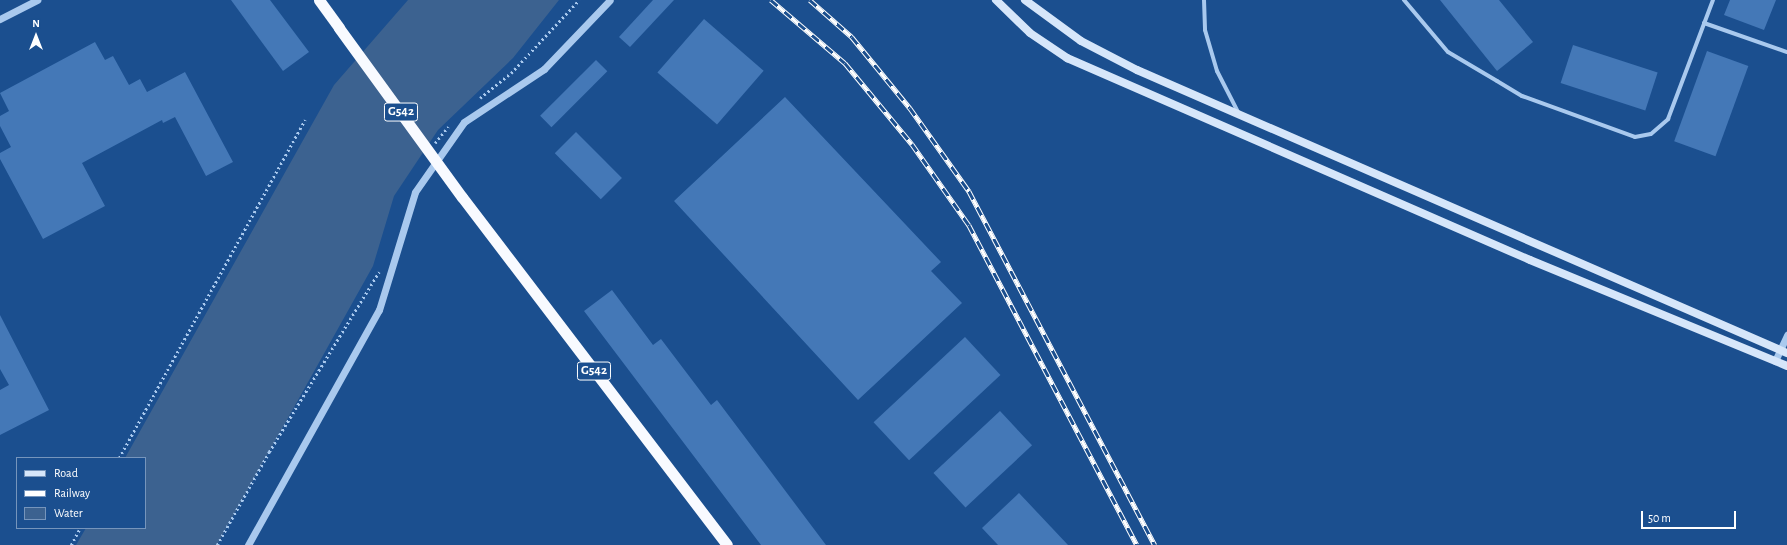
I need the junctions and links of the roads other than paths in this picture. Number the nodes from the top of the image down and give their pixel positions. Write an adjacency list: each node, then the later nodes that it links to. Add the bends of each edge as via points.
1 (37, 0): 9 (street)
2 (320, 0): 18 (highway, G542, bridge, via 462,197)
3 (610, 0): 17 (street, via 544,69 464,122 415,192 379,310)
4 (996, 0): 15 (main road, via 1030,33 1074,61 1530,260)
5 (1024, 0): 12 (main road, via 1081,41)
6 (1204, 0): 12 (street, via 1205,30 1216,71)
7 (1404, 0): 10 (street, via 1448,52 1522,96 1635,137 1651,134 1668,119)
8 (1713, 0): 10 (street)
9 (0, 19)
10 (1704, 23): 11 (street)
11 (1787, 52)
12 (1239, 114): 14 (main road)
13 (1787, 335): 14 (street)
14 (1784, 351): 15 (street)
15 (1775, 362): 16 (main road)
16 (1787, 366)
17 (248, 545)
18 (726, 545)

